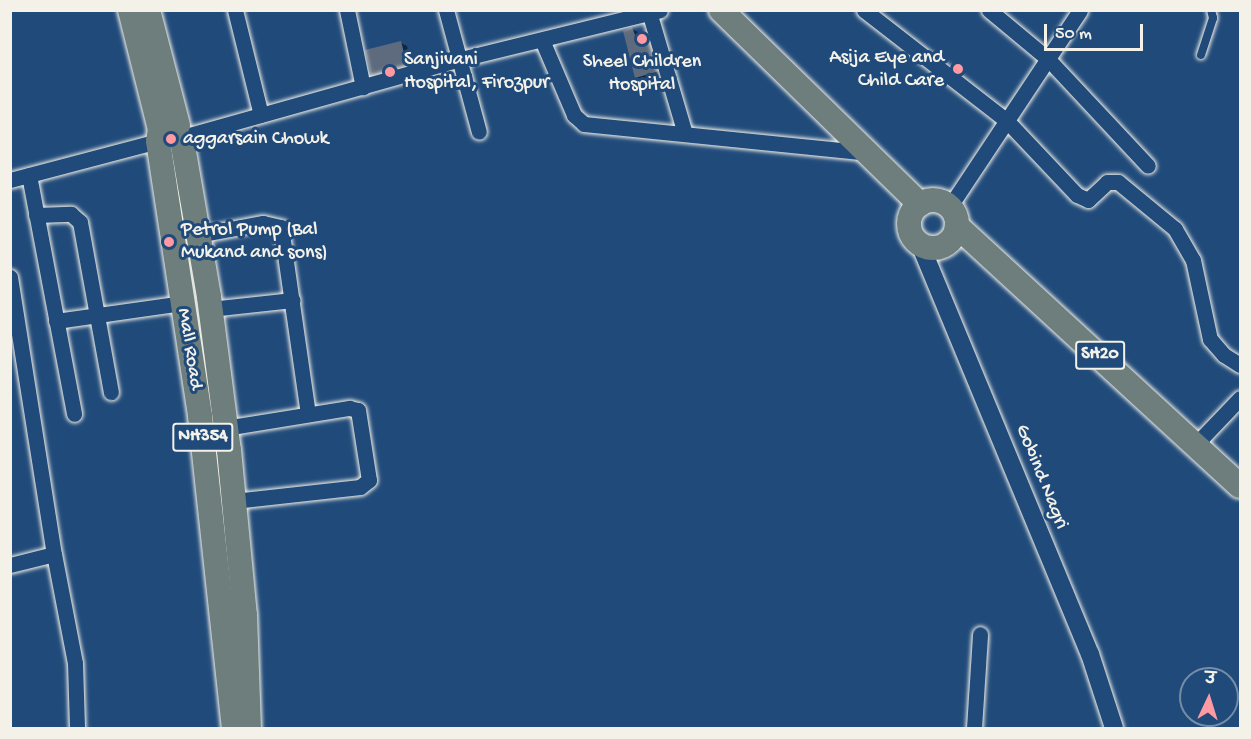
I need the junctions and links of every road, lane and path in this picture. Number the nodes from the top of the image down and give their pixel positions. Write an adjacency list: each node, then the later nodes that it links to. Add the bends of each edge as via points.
1 (130, 10): 21 (main road, Mall Road / NH354)
2 (148, 10): 21 (main road, NH354)
3 (235, 10): 17 (street)
4 (347, 10): 16 (street)
5 (446, 10): 15 (street)
6 (721, 10): 22 (main road)
7 (864, 10): 18 (street)
8 (989, 10): 14 (street)
9 (1080, 10): 14 (street)
10 (1211, 10): 13 (lane, via 1213,18)
11 (655, 13): 12 (street); 20 (street)
12 (542, 40): 15 (street); 20 (street, via 577,120 584,124)
13 (1201, 55)
14 (1048, 59): 18 (street); 23 (street)
15 (457, 60): 16 (street); 19 (street)
16 (363, 87): 17 (street)
17 (261, 115): 21 (street)
18 (1006, 120): 28 (street); 37 (street, via 1084,200 1092,199 1107,182 1118,182 1175,229 1193,260 1210,339)
19 (479, 132)
20 (685, 134): 22 (street)
21 (171, 138): 24 (street); 29 (main road); 33 (main road, Mall Road / NH354)
22 (872, 153): 26 (main road)
23 (1148, 166)
24 (29, 175): 25 (street); 27 (street)
25 (10, 180)
26 (920, 204): 28 (main road, via 935,200); 30 (main road, via 909,224)
27 (36, 215): 35 (street, via 66,213 78,218); 36 (street)
28 (954, 216): 30 (main road, via 944,246); 43 (main road, SH20)
29 (198, 235): 32 (street, via 277,224 284,233); 34 (main road)
30 (920, 244): 53 (street, Gobind Nagri, via 1090,654)
31 (10, 277): 46 (street)
32 (293, 300): 34 (street); 41 (street)
33 (182, 303): 35 (street); 50 (main road, Mall Road / NH354, via 200,416)
34 (210, 309): 42 (main road)
35 (97, 315): 36 (street); 38 (street)
36 (56, 321): 40 (street)
37 (1240, 365)
38 (111, 392)
39 (1240, 398): 43 (street)
40 (74, 414)
41 (308, 414): 42 (street); 45 (street, via 358,410 368,482 360,487)
42 (225, 428): 45 (main road)
43 (1197, 443): 44 (main road, SH20)
44 (1240, 486)
45 (234, 501): 51 (main road)
46 (54, 554): 47 (street); 49 (street, via 75,663)
47 (10, 565)
48 (980, 634): 52 (street)
49 (77, 729)
50 (234, 729)
51 (249, 729)
52 (974, 729)
53 (1114, 729)

